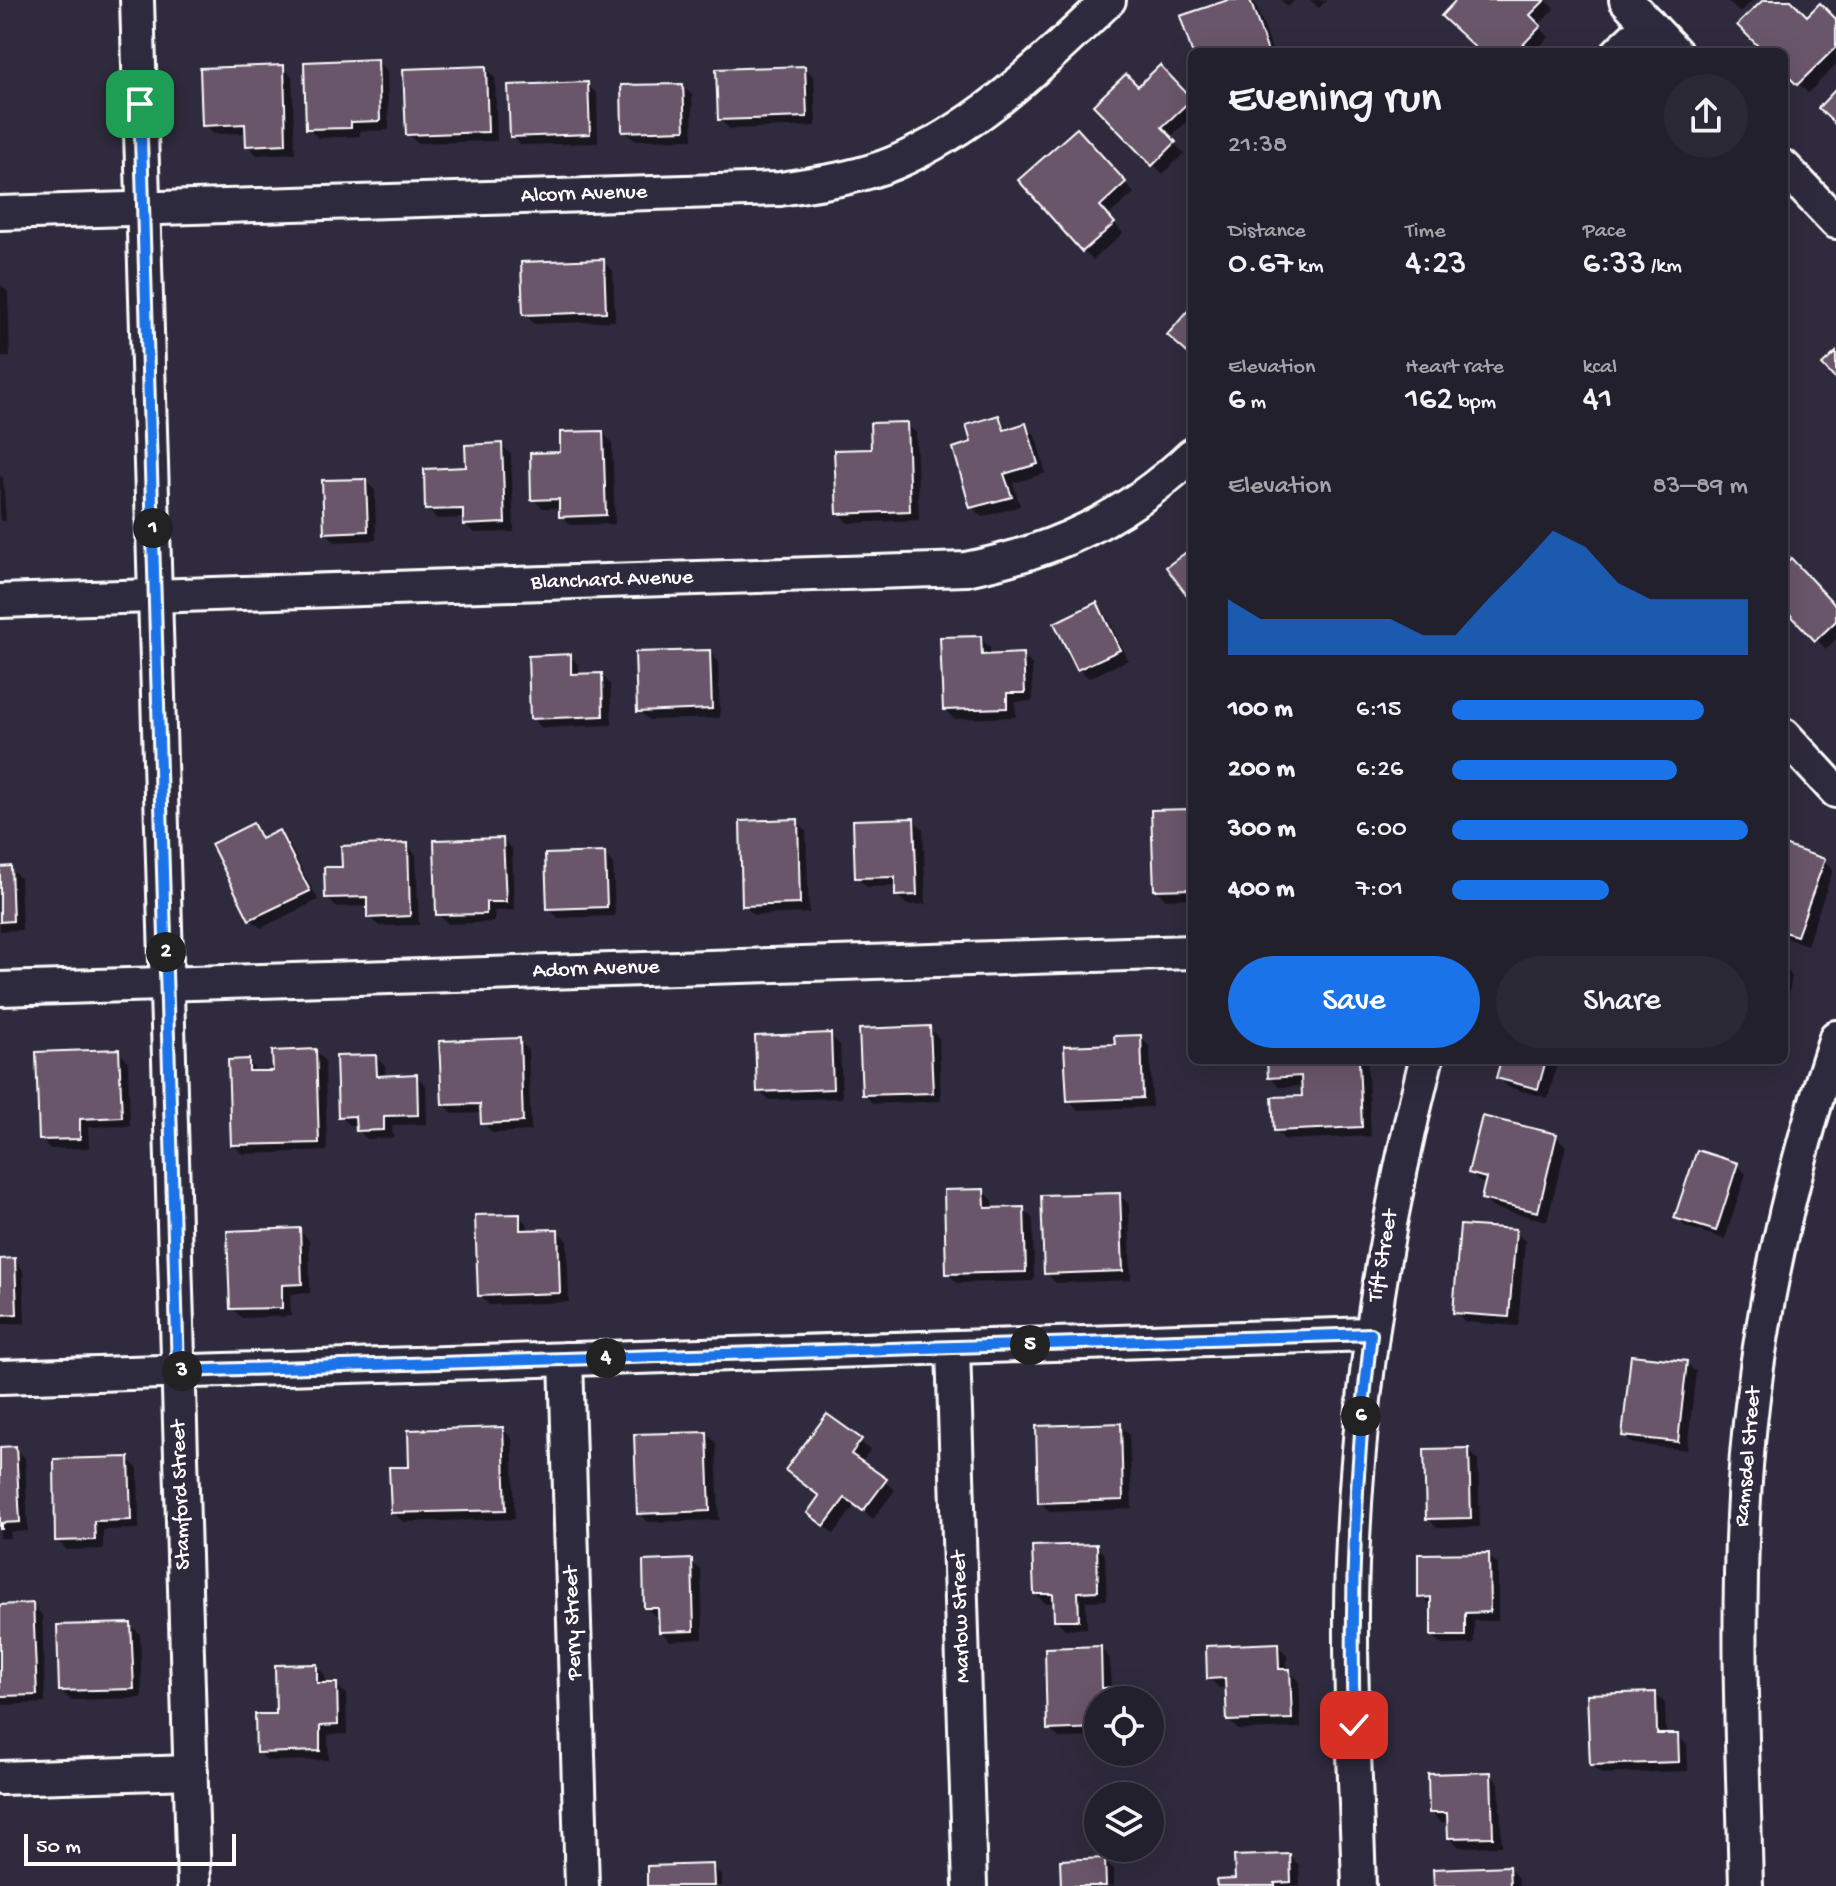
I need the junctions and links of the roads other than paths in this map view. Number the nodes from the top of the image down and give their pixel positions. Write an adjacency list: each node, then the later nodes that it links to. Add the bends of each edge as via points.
1 (137, 0): 8 (street, Stamford Street)
2 (1109, 0): 8 (street, Alcorn Avenue, via 1008,95 953,135 892,164 840,180 780,189)
3 (1626, 0): 4 (street)
4 (1649, 24): 5 (street); 6 (street)
5 (1623, 48)
6 (1671, 48)
7 (1788, 171): 10 (street)
8 (143, 208): 9 (street, Alcorn Avenue); 12 (street, Stamford Street)
9 (0, 213)
10 (1836, 222)
11 (1188, 458): 12 (street, Blanchard Avenue, via 1146,495 1076,537 966,569)
12 (155, 596): 13 (street, Blanchard Avenue); 17 (street, Stamford Street)
13 (0, 601)
14 (1788, 739): 15 (street)
15 (1836, 791)
16 (1188, 952): 17 (street, Adorn Avenue)
17 (167, 983): 18 (street, Adorn Avenue); 24 (street, Stamford Street)
18 (0, 989)
19 (1836, 1037): 32 (street, Ramsdel Street, via 1782,1228 1751,1418 1739,1610)
20 (1425, 1064): 21 (street, Tift Street)
21 (1371, 1334): 22 (street); 31 (street, Tift Street, via 1352,1567)
22 (953, 1348): 23 (street); 30 (street, Marlow Street)
23 (566, 1359): 24 (street); 29 (street, Perry Street)
24 (178, 1371): 25 (street); 26 (street, Stamford Street)
25 (0, 1377)
26 (191, 1772): 27 (street); 28 (street, Stamford Street)
27 (0, 1778)
28 (194, 1886)
29 (582, 1886)
30 (970, 1886)
31 (1359, 1886)
32 (1746, 1886)

